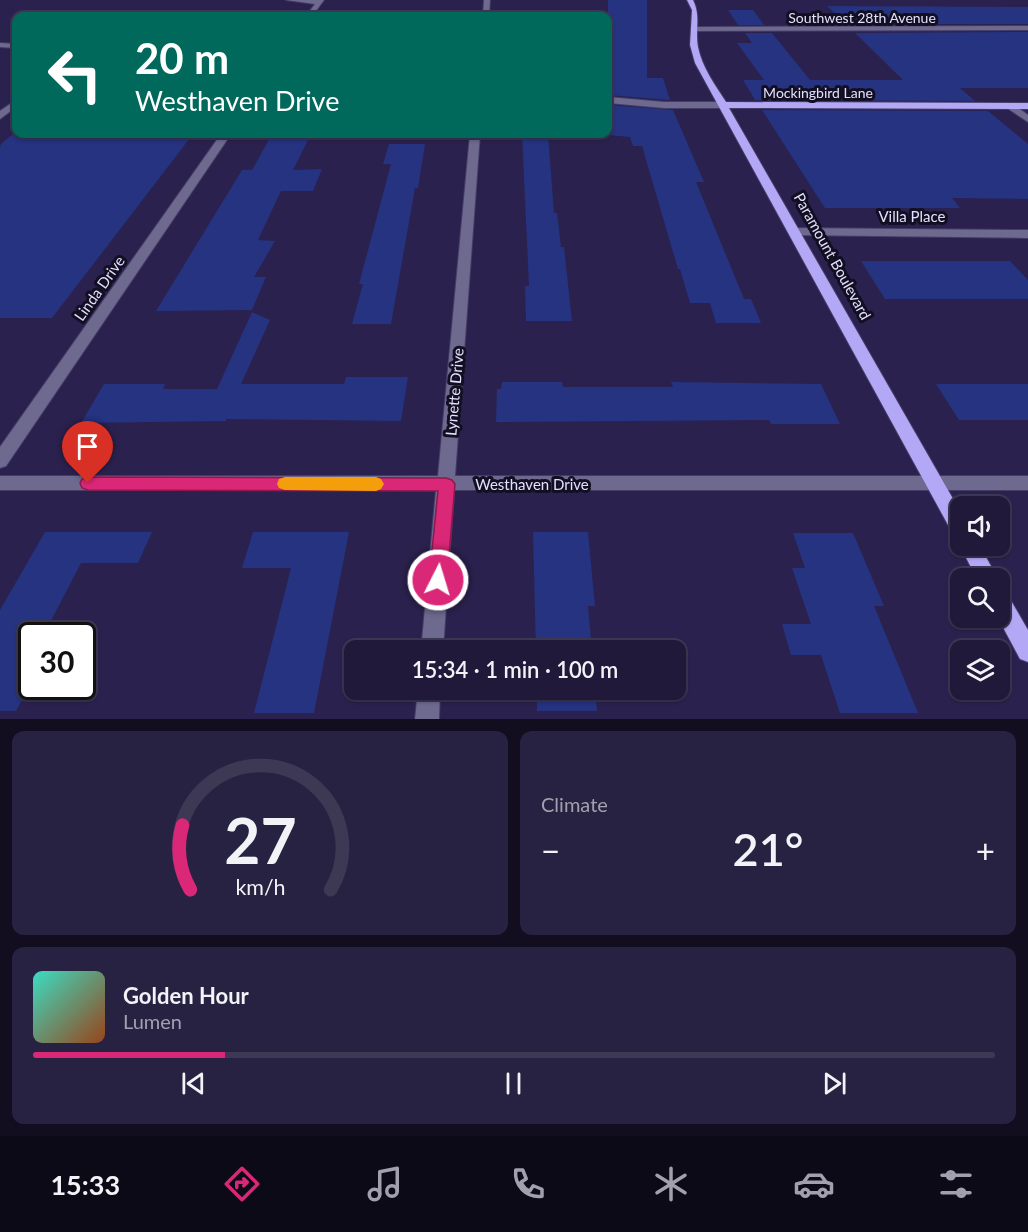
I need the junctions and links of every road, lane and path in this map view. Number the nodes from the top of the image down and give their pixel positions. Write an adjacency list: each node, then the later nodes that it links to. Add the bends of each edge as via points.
1 (289, 0): 3 (street)
2 (690, 0): 5 (main road, Paramount Boulevard, via 695,10)
3 (320, 1)
4 (1028, 28): 5 (street, Southwest 28th Avenue)
5 (695, 29): 7 (main road, Paramount Boulevard, via 699,63)
6 (612, 100): 7 (street, Mockingbird Lane)
7 (724, 105): 10 (main road, Mockingbird Lane); 15 (main road, Paramount Boulevard)
8 (1028, 105): 10 (main road, Mockingbird Lane)
9 (12, 106): 11 (street)
10 (1010, 106): 12 (street)
11 (0, 116)
12 (1028, 119)
13 (223, 138): 17 (street, Linda Drive)
14 (475, 138): 21 (street, Lynette Drive)
15 (796, 232): 16 (street, Villa Place); 19 (main road, Paramount Boulevard)
16 (1028, 234)
17 (0, 461)
18 (0, 483): 21 (street, Westhaven Drive)
19 (935, 483): 20 (street, Westhaven Drive); 21 (street, Westhaven Drive); 22 (main road, Paramount Boulevard)
20 (1028, 483)
21 (446, 484): 24 (street, Lynette Drive)
22 (950, 510)
23 (1010, 619): 25 (main road)
24 (433, 640)
25 (1028, 651)
26 (428, 700): 27 (street)
27 (427, 719)

